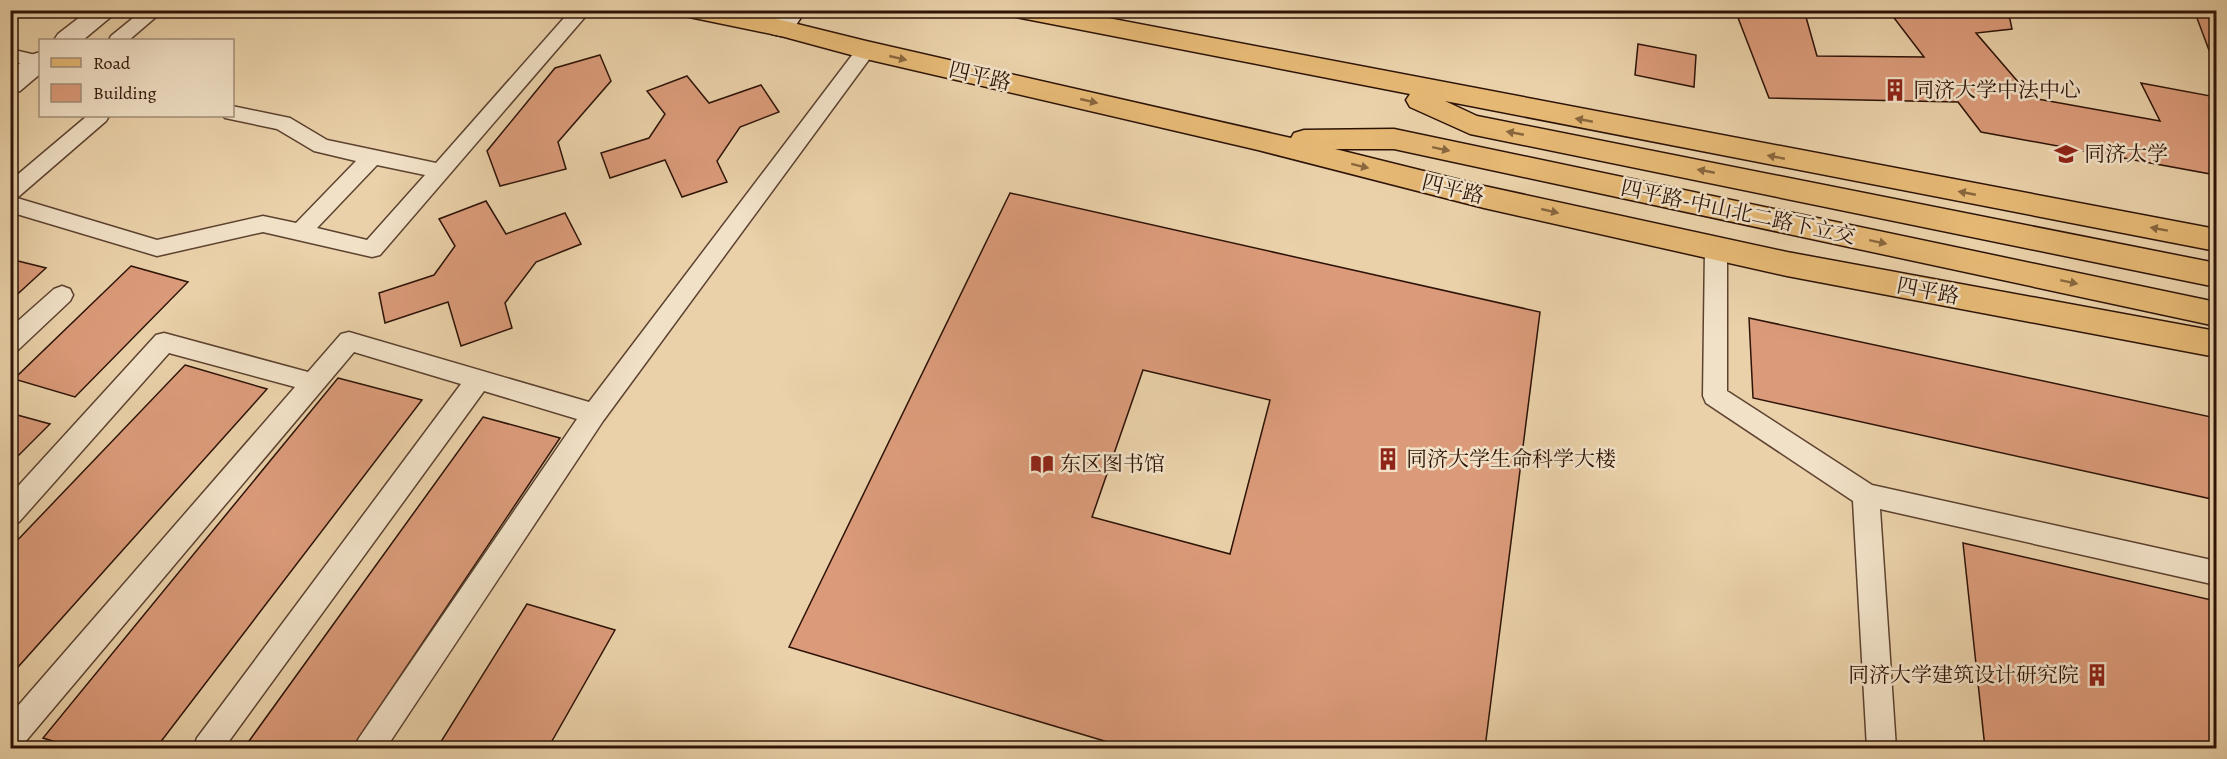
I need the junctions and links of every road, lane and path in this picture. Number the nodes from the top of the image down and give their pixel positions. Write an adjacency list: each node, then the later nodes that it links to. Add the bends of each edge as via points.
1 (106, 10): 7 (street)
2 (155, 10): 8 (lane)
3 (582, 10): 19 (lane)
4 (694, 10): 6 (main road, 四平路)
5 (1021, 10): 13 (main road)
6 (787, 19): 9 (main road, 四平路)
7 (68, 39)
8 (119, 39)
9 (866, 50): 17 (main road, 四平路, one-way to 17); 32 (lane)
10 (10, 55): 11 (lane)
11 (39, 61)
12 (39, 62): 14 (street)
13 (1377, 80): 23 (main road, one-way to 13); 25 (main road, 四平路-中山北二路下立交, one-way to 13, via 1470,124)
14 (10, 85)
15 (234, 112): 18 (lane, via 283,123 321,146)
16 (98, 117): 20 (lane)
17 (1257, 140): 24 (main road, 四平路, one-way to 24, via 1484,197); 27 (main road, 四平路-中山北二路下立交, one-way to 27, via 1394,139)
18 (372, 156): 19 (lane); 22 (lane)
19 (441, 171): 22 (lane, via 372,249)
20 (10, 193)
21 (10, 204): 22 (lane, via 157,248 263,224)
22 (300, 233)
23 (2217, 240)
24 (1716, 248): 29 (main road, 四平路); 33 (lane, via 1715,396)
25 (2217, 275)
26 (62, 295): 28 (lane)
27 (2217, 314)
28 (10, 344)
29 (2217, 345)
30 (478, 380): 31 (lane, via 349,342); 32 (lane); 37 (lane)
31 (314, 383): 34 (lane, via 164,342); 36 (lane)
32 (594, 414): 38 (lane)
33 (1866, 495): 35 (lane); 39 (lane)
34 (10, 514)
35 (2217, 573)
36 (10, 738)
37 (207, 748)
38 (369, 748)
39 (1881, 748)

